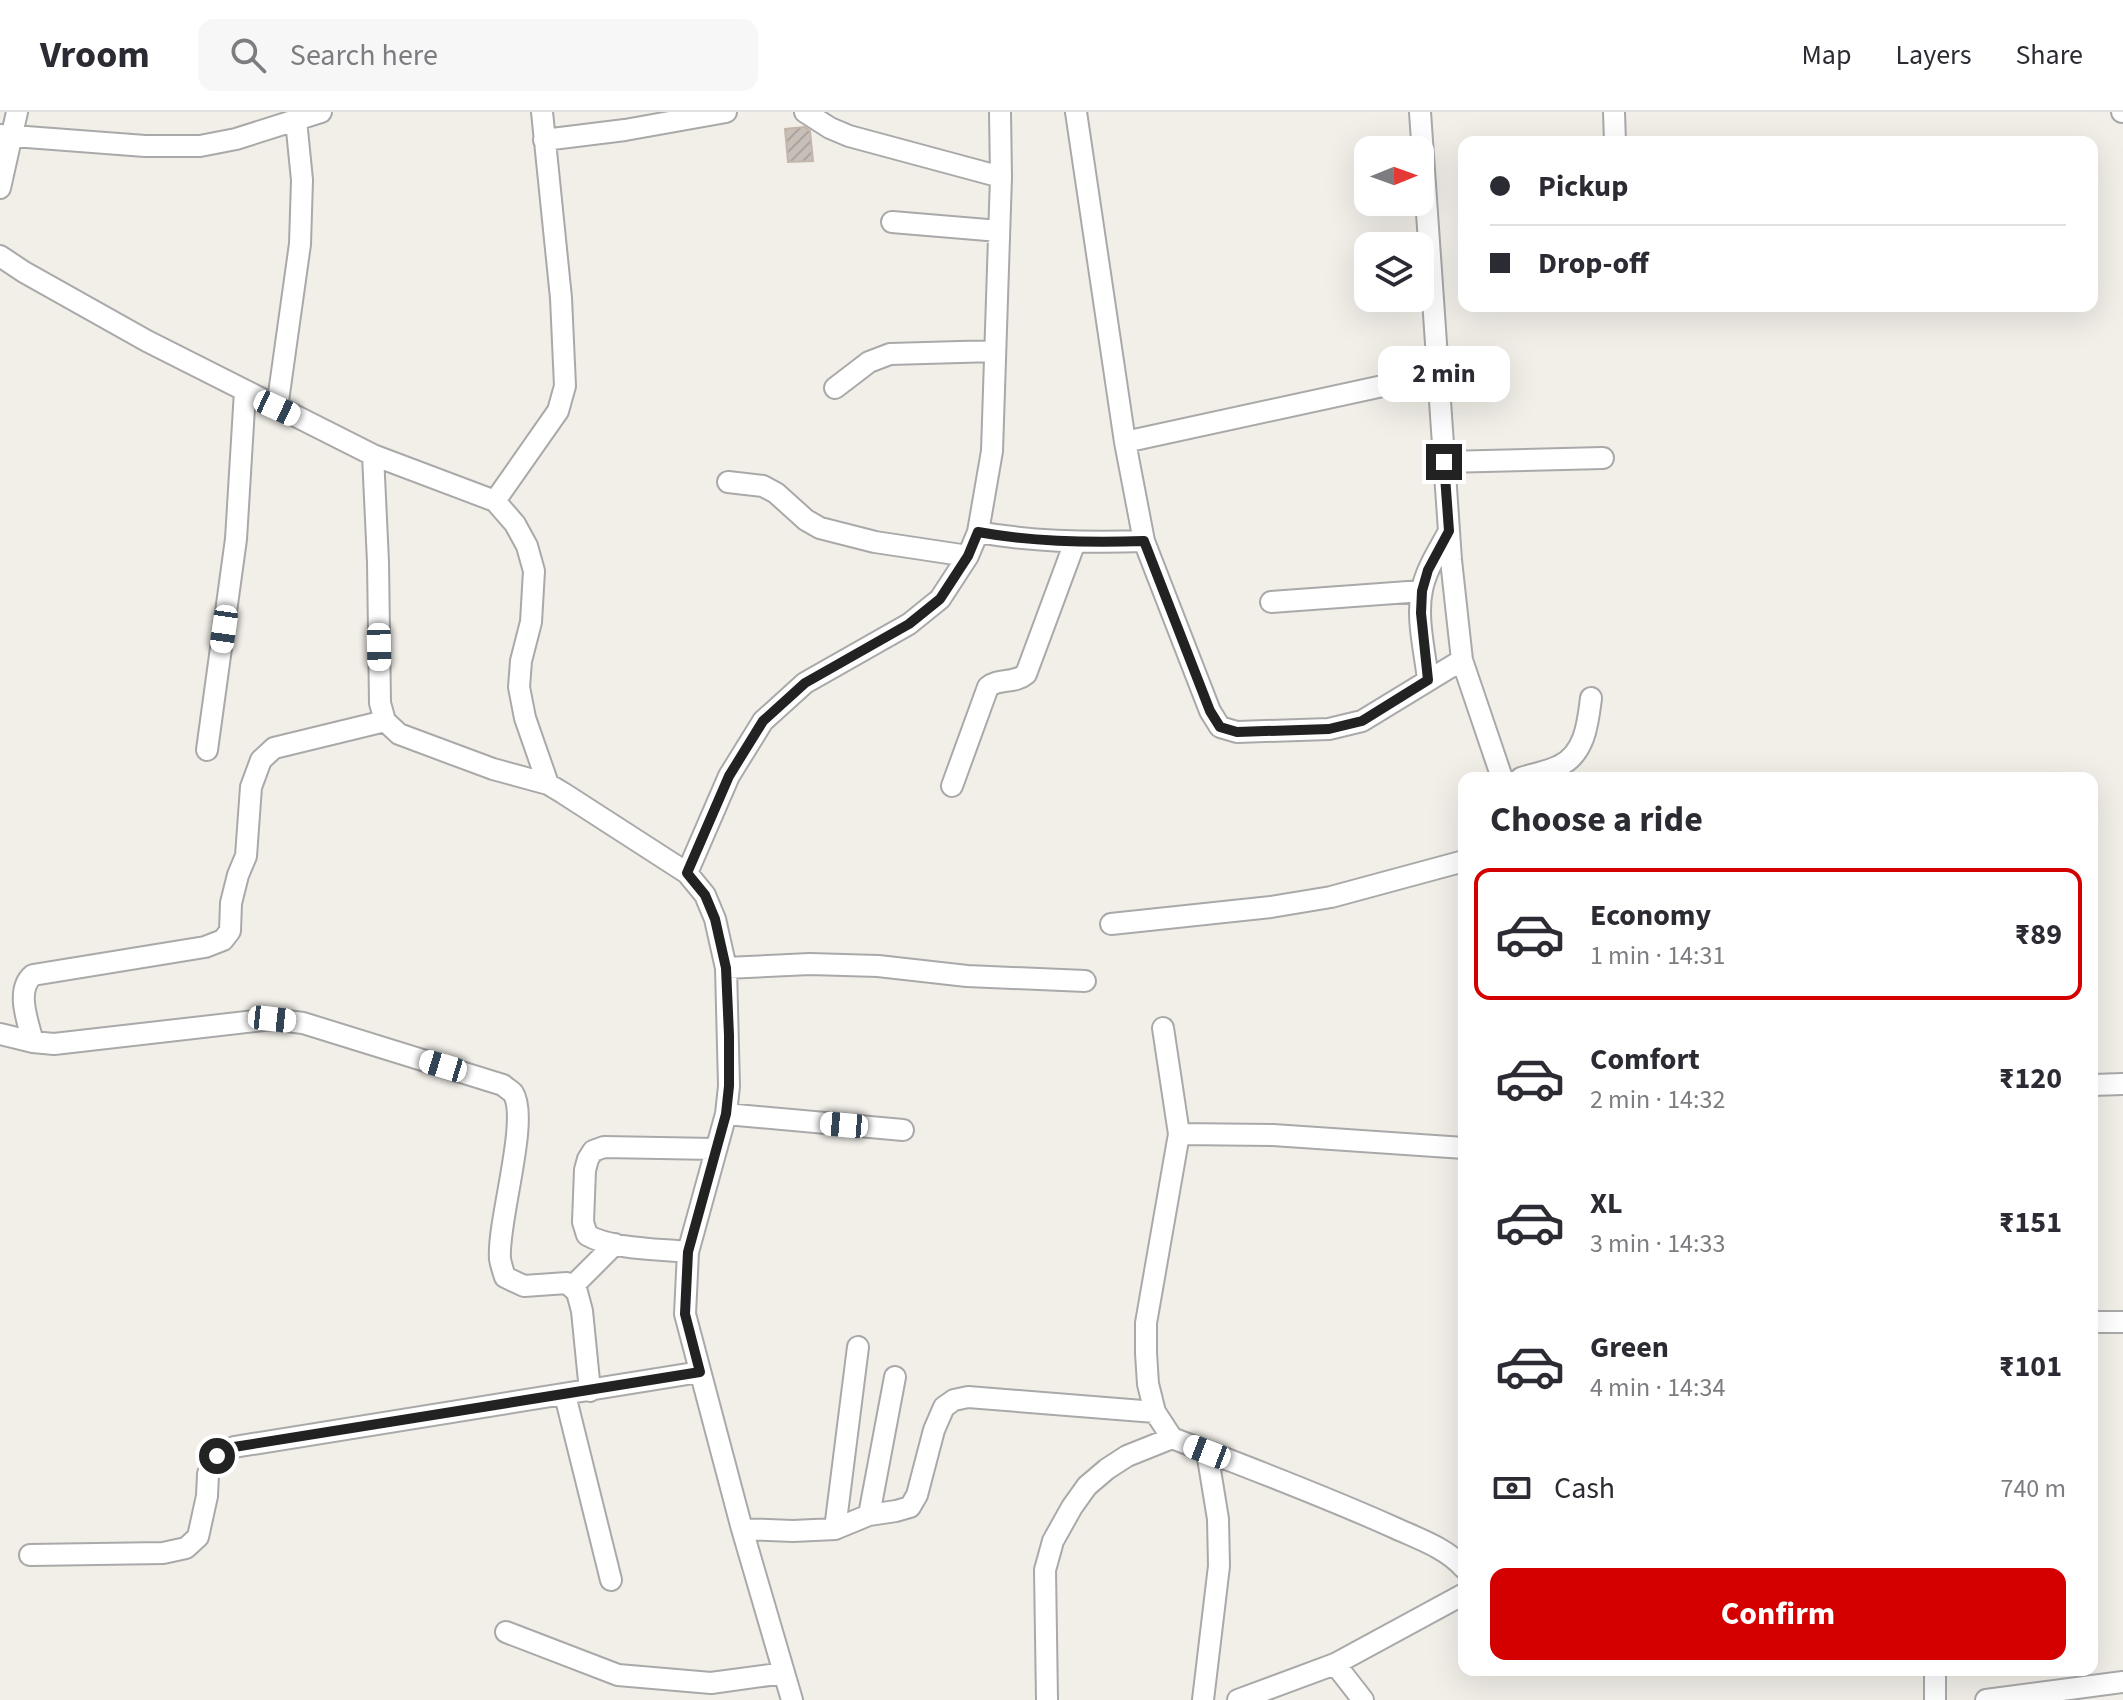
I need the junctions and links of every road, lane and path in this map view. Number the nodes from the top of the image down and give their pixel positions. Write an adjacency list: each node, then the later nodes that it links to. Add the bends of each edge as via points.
1 (17, 112): 11 (street)
2 (321, 112): 10 (street)
3 (542, 112): 13 (street)
4 (726, 112): 13 (street)
5 (805, 112): 14 (street, via 849,136)
6 (1000, 112): 14 (street)
7 (1076, 112): 24 (street)
8 (1420, 112): 20 (street)
9 (1614, 112): 12 (street)
10 (296, 120): 11 (street, via 200,146); 23 (street, via 302,180 300,244)
11 (6, 136): 15 (street)
12 (1615, 136)
13 (544, 140): 29 (street, via 565,386 558,411)
14 (1001, 177): 17 (street)
15 (0, 188)
16 (892, 222): 17 (street)
17 (999, 231): 19 (street)
18 (0, 256): 22 (street)
19 (995, 351): 21 (street, via 890,354 869,362); 31 (street, via 992,451)
20 (1438, 374): 24 (street); 27 (street)
21 (835, 388)
22 (245, 391): 23 (street); 41 (street, via 236,539)
23 (277, 408): 25 (street)
24 (1125, 442): 32 (street)
25 (373, 455): 29 (street); 40 (street, via 380,703)
26 (1603, 458): 27 (street)
27 (1444, 462): 30 (street)
28 (728, 482): 34 (street, via 763,486 820,528)
29 (495, 501): 44 (street, via 515,524 534,571 519,687)
30 (1449, 531): 35 (street); 37 (street)
31 (978, 532): 33 (street); 34 (street)
32 (1144, 541): 33 (street); 38 (street, via 1220,727 1237,732 1329,729 1362,721)
33 (1075, 542): 45 (street, via 1026,674 988,687)
34 (968, 556): 47 (street, via 940,599 909,624 805,683 763,721 729,776)
35 (1422, 591): 36 (street); 38 (street)
36 (1271, 602)
37 (1462, 660): 38 (street); 42 (street)
38 (1428, 680)
39 (1591, 698): 43 (street, via 1579,748 1561,766)
40 (385, 721): 44 (street, via 399,734 441,751); 53 (street, via 274,748 261,760 251,787 246,856 231,903 230,931 223,940 33,975 24,990)
41 (207, 750)
42 (1500, 772)
43 (1541, 772)
44 (548, 784): 47 (street)
45 (952, 786)
46 (1458, 863): 48 (street, via 1331,897)
47 (687, 873): 49 (street, via 715,919)
48 (1111, 924)
49 (726, 968): 50 (street, via 878,966); 56 (street)
50 (1085, 981)
51 (1163, 1028): 58 (street)
52 (0, 1034): 53 (street)
53 (33, 1042): 63 (street, via 54,1044 272,1019 303,1023 503,1085 513,1094 517,1132 500,1263 505,1277 524,1286 556,1282)
54 (2123, 1084): 55 (street)
55 (2098, 1085)
56 (726, 1114): 57 (street); 60 (street)
57 (903, 1130)
58 (1179, 1134): 59 (street); 71 (street, via 1146,1323 1148,1384)
59 (1458, 1148)
60 (715, 1149): 61 (street, via 593,1151 585,1170 583,1222 587,1235); 62 (street)
61 (615, 1244): 62 (street); 63 (street)
62 (688, 1252): 67 (street, via 685,1314)
63 (572, 1287): 69 (street, via 582,1311)
64 (2098, 1322): 65 (street)
65 (2123, 1322)
66 (858, 1347): 76 (street)
67 (700, 1372): 69 (street); 75 (street)
68 (895, 1377): 74 (street)
69 (590, 1391): 70 (street)
70 (565, 1395): 77 (street, via 234,1447 217,1456 208,1474 198,1537 186,1548); 79 (street)
71 (1155, 1412): 72 (street); 74 (street, via 954,1400 944,1407 934,1430 910,1507)
72 (1172, 1438): 73 (street); 88 (street, via 1127,1456 1087,1486 1053,1541 1045,1570)
73 (1207, 1452): 78 (street, via 1352,1508 1436,1547); 89 (street, via 1219,1566)
74 (869, 1515): 76 (street)
75 (742, 1529): 76 (street); 83 (street)
76 (835, 1529)
77 (30, 1555)
78 (1458, 1564)
79 (611, 1580)
80 (1458, 1597): 82 (street)
81 (506, 1632): 83 (street, via 618,1675 711,1683)
82 (1335, 1664): 90 (street); 91 (street)
83 (784, 1673): 87 (street)
84 (1935, 1676): 92 (street)
85 (2074, 1679): 86 (street); 93 (street)
86 (2123, 1682)
87 (792, 1700)
88 (1047, 1700)
89 (1203, 1700)
90 (1238, 1700)
91 (1363, 1700)
92 (1935, 1700)
93 (1986, 1700)

